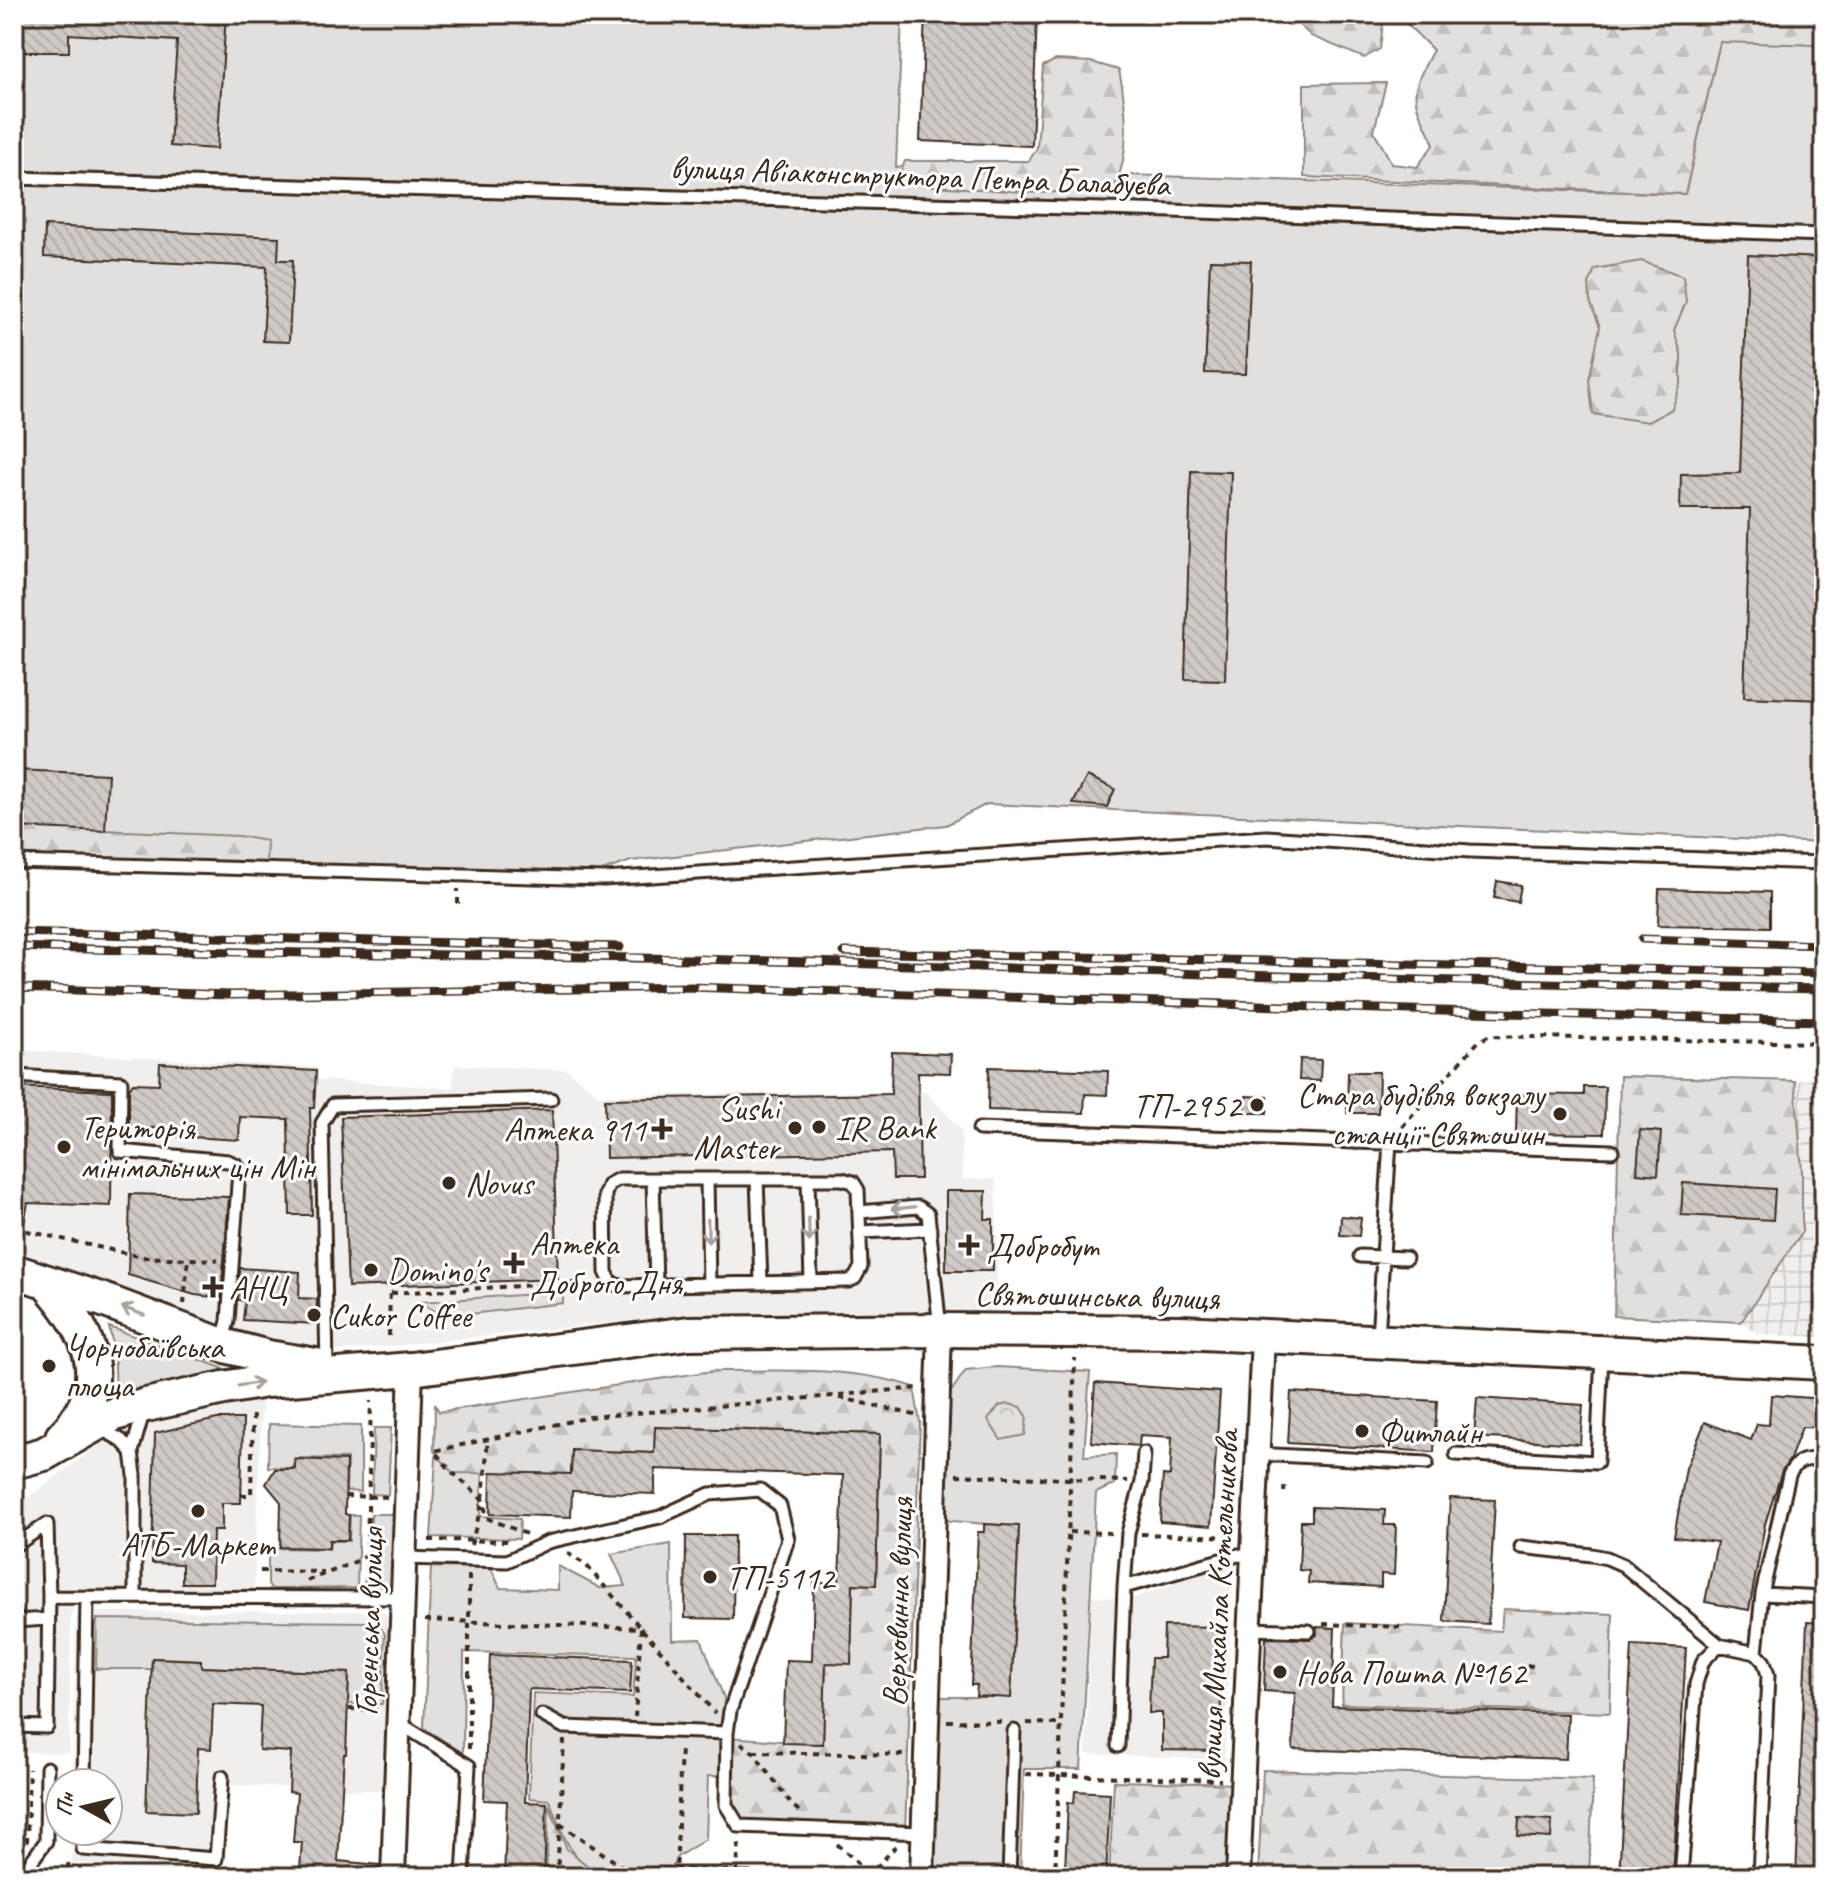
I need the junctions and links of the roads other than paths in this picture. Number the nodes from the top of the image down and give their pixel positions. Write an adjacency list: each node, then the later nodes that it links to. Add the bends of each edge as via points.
1 (14, 178): 2 (lane, вулиця Авіаконструктора Петра Балабуєва)
2 (1824, 235)
3 (14, 862): 4 (lane, via 604,879 1267,837 1470,851)
4 (1824, 863)
5 (14, 1076): 29 (lane, via 121,1082 120,1151 237,1165)
6 (551, 1099): 32 (lane, via 333,1105 322,1123)
7 (979, 1129): 8 (lane)
8 (1390, 1141): 9 (lane); 18 (lane)
9 (1612, 1151)
10 (653, 1179): 11 (lane); 25 (lane); 25 (lane, via 609,1184 606,1272 619,1286)
11 (707, 1179): 12 (lane); 24 (lane, one-way to 24)
12 (757, 1179): 13 (lane); 23 (lane)
13 (808, 1179): 14 (lane, via 853,1182); 22 (lane, one-way to 22)
14 (859, 1212): 15 (lane, one-way to 14, via 928,1214 918,1207); 16 (lane)
15 (930, 1229): 16 (lane); 26 (lane)
16 (860, 1232): 22 (lane, via 861,1267 855,1278)
17 (1360, 1256): 18 (lane)
18 (1383, 1257): 19 (lane); 28 (lane)
19 (1406, 1258)
20 (14, 1271): 21 (main road)
21 (45, 1281): 29 (main road, Святошинська вулиця, one-way to 21); 41 (main road, via 80,1324 88,1345 90,1397 81,1416)
22 (811, 1281): 23 (lane)
23 (761, 1282): 24 (lane)
24 (709, 1284): 25 (lane)
25 (656, 1285)
26 (940, 1330): 27 (main road, Святошинська вулиця); 33 (main road, Святошинська вулиця, via 689,1333); 70 (street, Верховинна вулиця)
27 (1263, 1337): 28 (main road, Святошинська вулиця); 39 (street, вулиця Михайла Котельникова)
28 (1377, 1343): 30 (main road, Святошинська вулиця)
29 (222, 1345): 32 (main road, Святошинська вулиця)
30 (1602, 1353): 31 (main road, Святошинська вулиця); 40 (lane, via 1597,1462)
31 (1824, 1363)
32 (327, 1366): 34 (main road, Святошинська вулиця)
33 (411, 1369): 34 (main road, Святошинська вулиця); 48 (street, Горенська вулиця)
34 (371, 1386): 35 (main road, Святошинська вулиця, one-way to 34, via 266,1381)
35 (146, 1405): 36 (main road, Святошинська вулиця); 37 (lane)
36 (94, 1426): 37 (lane); 41 (main road, Святошинська вулиця)
37 (132, 1452): 53 (lane)
38 (1144, 1453): 49 (lane, via 1128,1533)
39 (1258, 1454): 43 (lane); 47 (street, вулиця Михайла Котельникова)
40 (1456, 1454)
41 (29, 1458): 44 (main road)
42 (1824, 1459): 50 (lane, via 1803,1459 1789,1475)
43 (1427, 1463)
44 (14, 1483)
45 (14, 1546): 51 (lane, via 47,1524)
46 (1521, 1547): 60 (lane, via 1615,1562)
47 (1253, 1556): 49 (lane, via 1238,1555); 58 (street, вулиця Михайла Котельникова)
48 (404, 1558): 55 (street, Горенська вулиця); 66 (lane, via 507,1561 548,1542 660,1517 710,1494 760,1490 780,1506 788,1539)
49 (1124, 1587): 67 (lane)
50 (1762, 1594): 54 (lane); 61 (lane)
51 (49, 1597): 52 (lane); 56 (lane)
52 (87, 1597): 53 (lane); 68 (lane)
53 (135, 1597): 55 (lane)
54 (1824, 1597)
55 (402, 1598): 63 (street, Горенська вулиця)
56 (48, 1619): 57 (lane); 64 (lane, via 47,1727)
57 (14, 1621)
58 (1250, 1629): 59 (lane); 78 (street, вулиця Михайла Котельникова)
59 (1309, 1631)
60 (1719, 1645): 61 (lane); 79 (lane, via 1703,1661 1696,1684)
61 (1756, 1653): 80 (lane, via 1768,1675)
62 (542, 1715): 66 (lane, via 564,1727)
63 (390, 1716): 74 (street, Горенська вулиця); 75 (lane, via 469,1766)
64 (14, 1726)
65 (1014, 1731): 77 (lane)
66 (727, 1733): 70 (lane, via 726,1805 739,1826)
67 (1118, 1746)
68 (84, 1767)
69 (222, 1777): 72 (lane, via 216,1859)
70 (915, 1833): 76 (street, Верховинна вулиця)
71 (44, 1844): 73 (lane)
72 (83, 1847)
73 (20, 1877)
74 (393, 1877)
75 (463, 1877)
76 (922, 1877)
77 (1009, 1877)
78 (1238, 1877)
79 (1681, 1877)
80 (1759, 1877)

